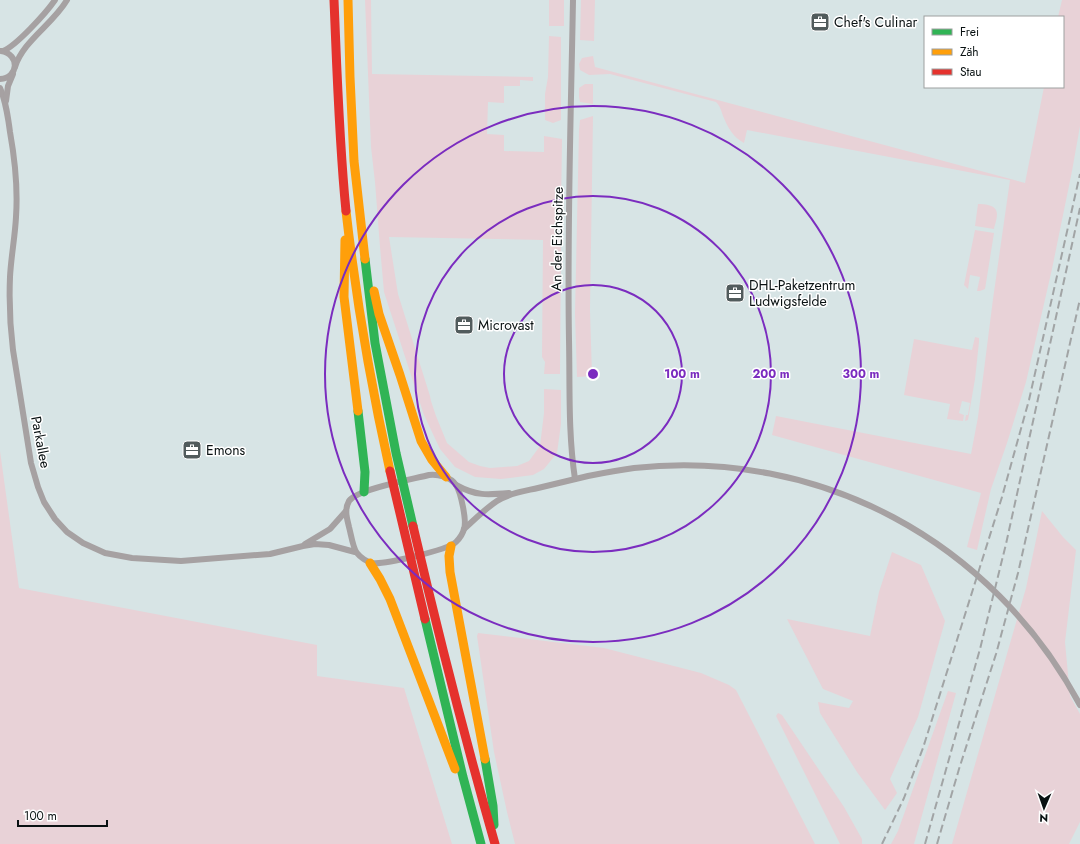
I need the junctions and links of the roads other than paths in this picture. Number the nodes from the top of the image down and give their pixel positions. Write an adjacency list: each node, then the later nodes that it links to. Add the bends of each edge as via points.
1 (55, 0): 6 (street, via 18,40)
2 (66, 0): 7 (street, Parkallee, via 52,20 25,48)
3 (334, 0): 11 (highway, via 340,137)
4 (348, 0): 12 (highway, via 352,124)
5 (573, 0): 14 (street, An der Eichspitze, via 568,306 572,462)
6 (1, 51): 7 (street, via 12,56 15,61)
7 (14, 69): 8 (street, via 8,77); 10 (street, Parkallee, via 8,86)
8 (0, 79)
9 (0, 88): 10 (street, Parkallee)
10 (6, 105): 20 (street, Parkallee, via 17,189 10,276 11,332 31,463 44,502 55,519 67,532 83,543 105,553 132,558 181,561 256,556)
11 (347, 217): 16 (highway, via 344,297 365,472); 25 (highway, via 379,423)
12 (362, 234): 13 (highway, via 379,314 421,441 431,460); 27 (highway, via 375,343 396,453 423,569)
13 (446, 477): 15 (street); 16 (street, via 420,477)
14 (575, 479): 17 (street); 24 (street, via 633,468 674,465 720,466 774,474 814,484 873,507 927,537 962,562 1000,597 1036,637)
15 (456, 485): 17 (street, via 467,491 482,494); 19 (street, via 466,520)
16 (364, 492): 18 (street, via 354,496)
17 (517, 493): 19 (street, via 498,500)
18 (346, 511): 20 (street, via 330,529); 22 (street)
19 (464, 529): 21 (street)
20 (303, 546): 22 (street, via 329,545)
21 (451, 546): 23 (street, via 390,561); 27 (highway, via 448,560 482,737 493,806)
22 (355, 552): 23 (street)
23 (370, 563): 25 (highway, via 390,598)
24 (1080, 705)
25 (476, 825): 26 (highway)
26 (481, 844)
27 (495, 844)

